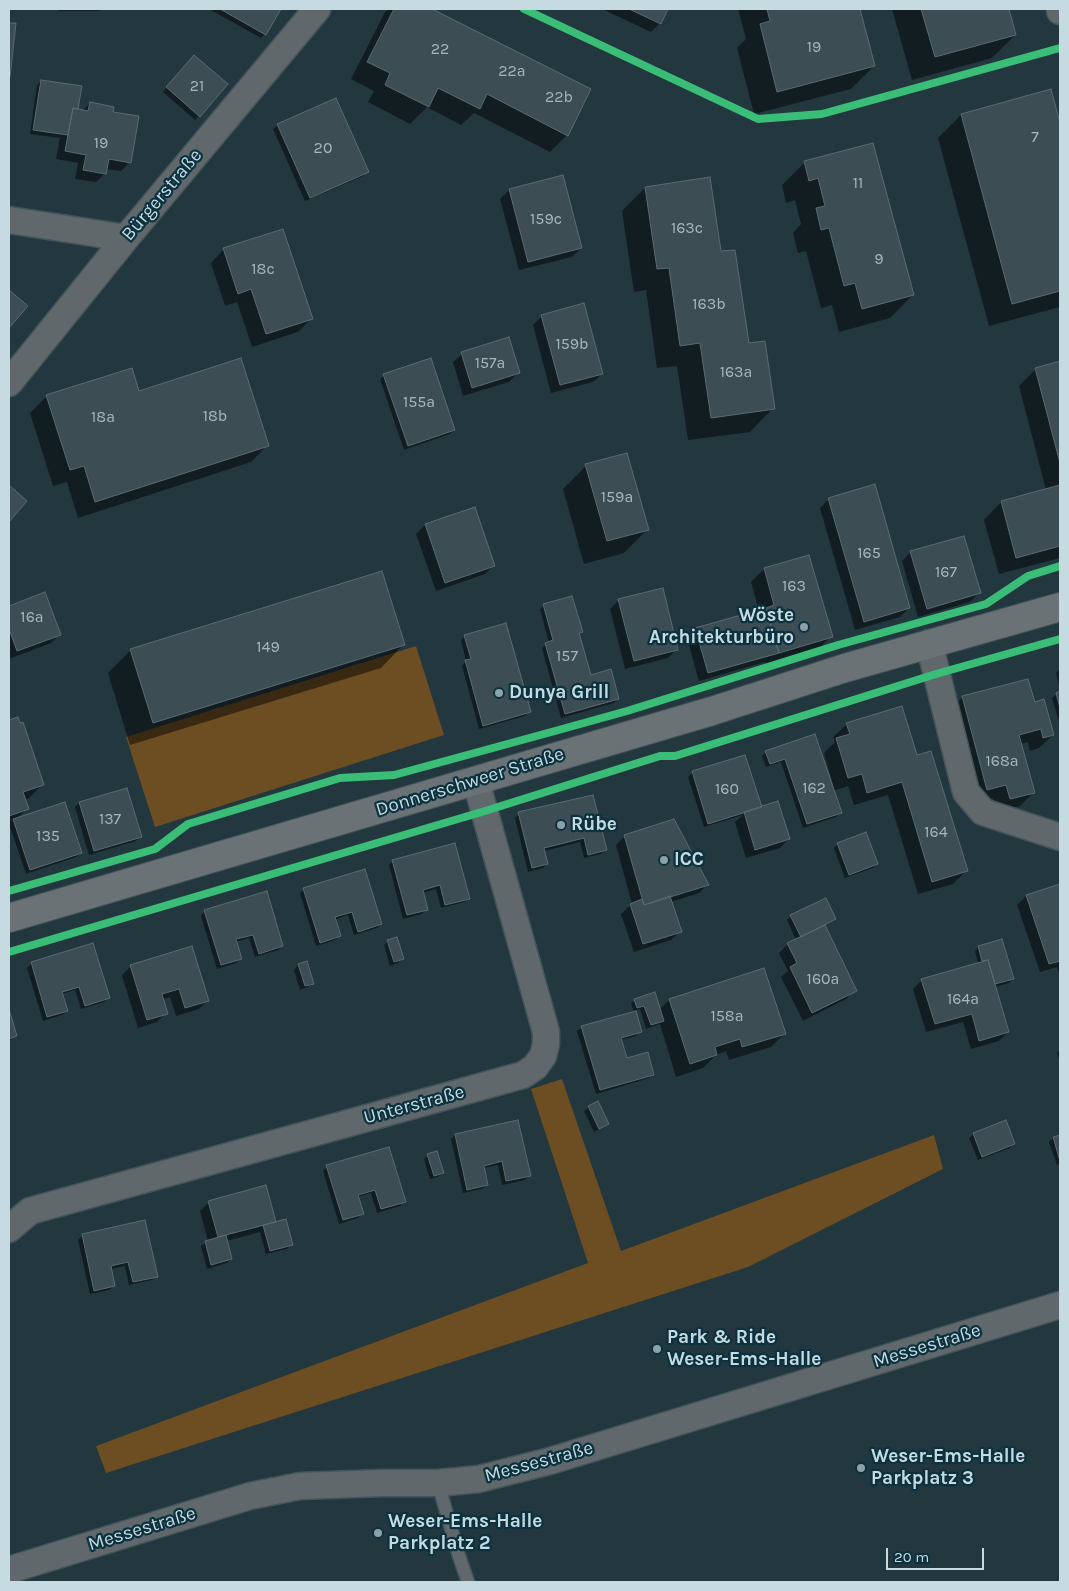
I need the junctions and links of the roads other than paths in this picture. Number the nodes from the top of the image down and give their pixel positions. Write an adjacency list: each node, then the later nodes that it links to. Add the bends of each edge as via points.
1 (316, 9): 3 (street, Bürgerstraße)
2 (9, 220): 3 (street)
3 (126, 238): 4 (street, Bürgerstraße)
4 (9, 383)
5 (1060, 607): 6 (main road, Donnerschweer Straße)
6 (929, 644): 7 (main road, Donnerschweer Straße); 8 (street, via 966,792 983,812)
7 (476, 781): 9 (main road, Donnerschweer Straße); 10 (street, Unterstraße, via 546,1032 543,1056 534,1067 523,1075 30,1211)
8 (1060, 837)
9 (9, 918)
10 (9, 1229)
11 (1060, 1305): 12 (street, Messestraße, via 550,1461 479,1479)
12 (438, 1483): 13 (street, Messestraße, via 300,1486 259,1495); 14 (lane)
13 (9, 1570)
14 (468, 1582)

